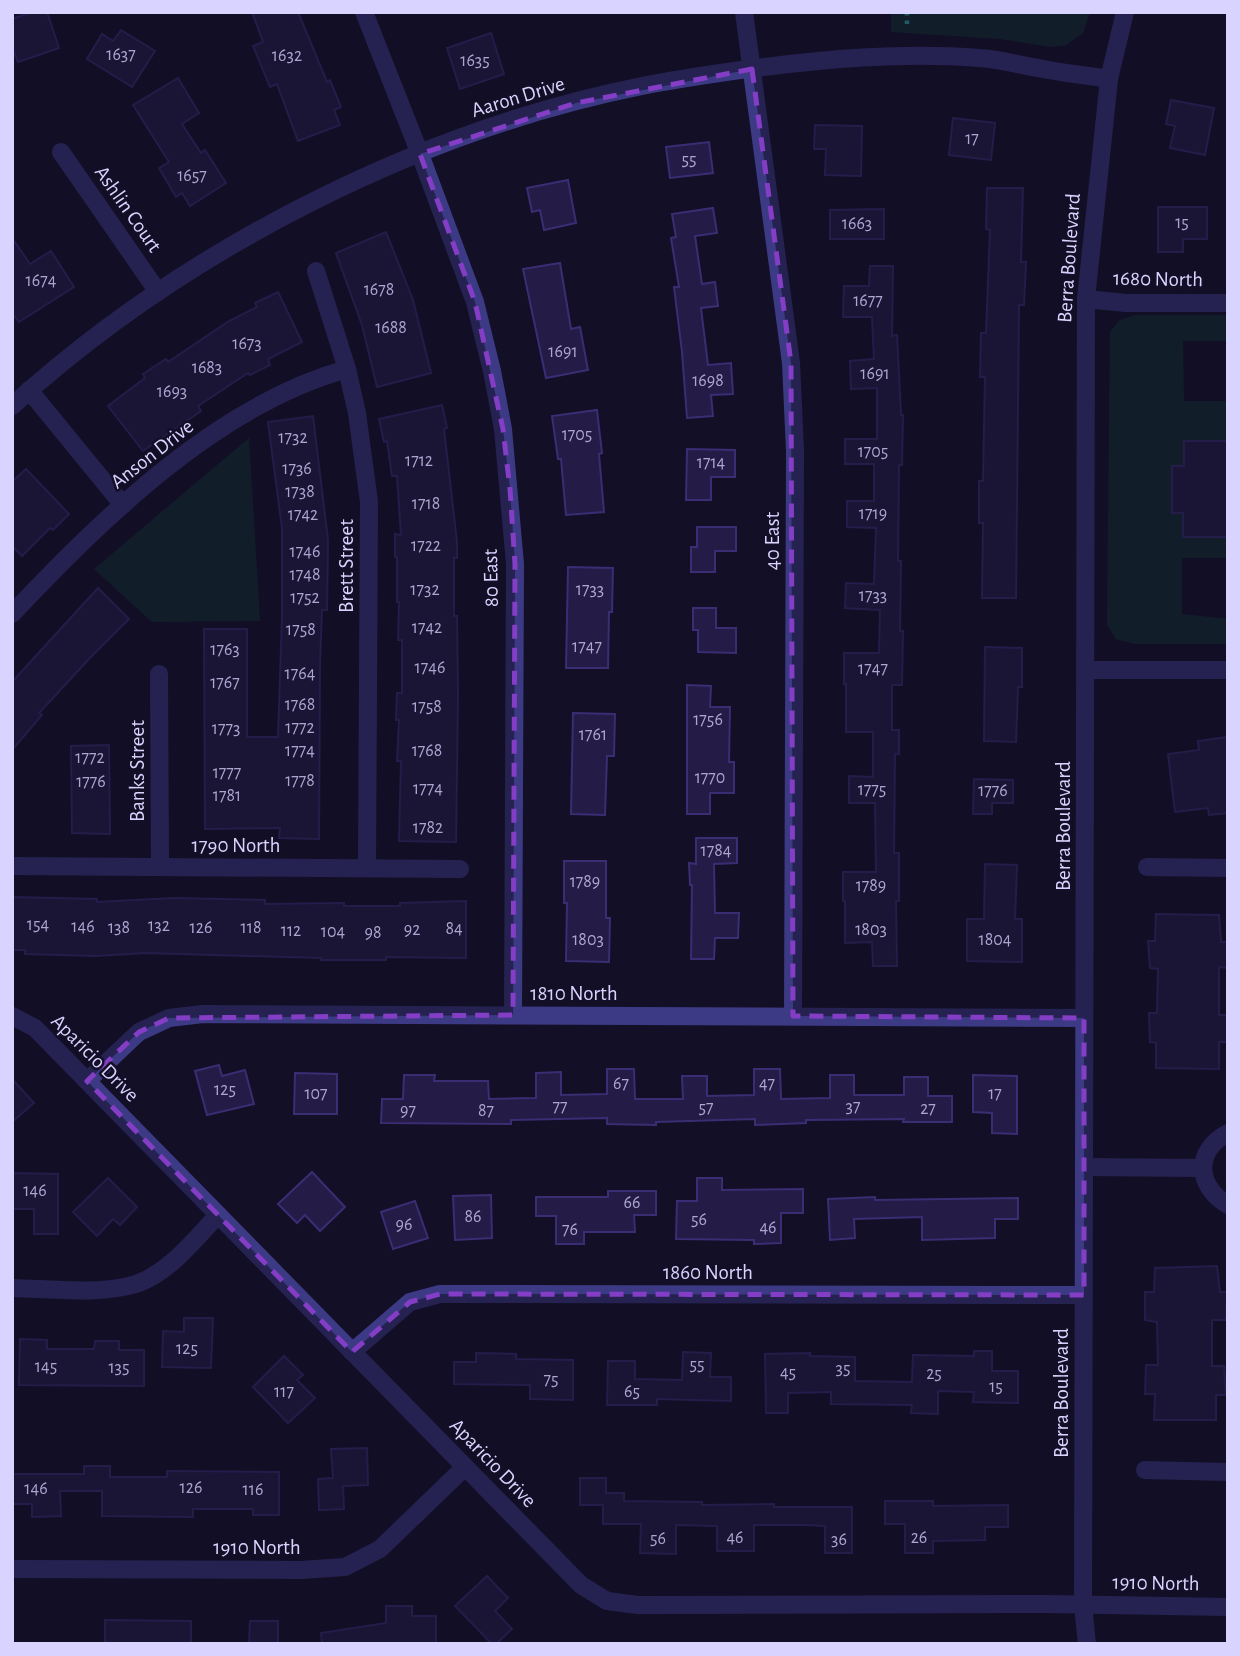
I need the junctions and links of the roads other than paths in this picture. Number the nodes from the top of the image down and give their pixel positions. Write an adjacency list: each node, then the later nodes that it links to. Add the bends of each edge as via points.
1 (363, 12): 7 (street, 80 East)
2 (744, 12): 4 (street, 40 East)
3 (1125, 12): 5 (street, Berra Boulevard)
4 (752, 69): 5 (street, Aaron Drive, via 884,56 982,58); 7 (street, Aaron Drive, via 641,86); 28 (street, 40 East, via 792,363)
5 (1109, 79): 10 (street, Berra Boulevard)
6 (61, 152): 9 (street, Ashlin Court)
7 (420, 154): 9 (street, Aaron Drive, via 305,206); 26 (street, 80 East, via 475,302 499,406 510,489 515,564)
8 (316, 271): 12 (street, Brett Street)
9 (158, 292): 13 (street, Aaron Drive)
10 (1086, 299): 11 (street, 1680 North); 17 (street, Berra Boulevard)
11 (1228, 303)
12 (347, 369): 15 (street, Anson Drive, via 312,379 252,408); 23 (street, Brett Street, via 369,502)
13 (29, 390): 14 (street, Aaron Drive); 15 (street)
14 (12, 406)
15 (123, 505): 16 (street, Anson Drive)
16 (12, 614)
17 (1086, 670): 18 (street); 29 (street, Berra Boulevard)
18 (1228, 670)
19 (159, 674): 21 (street, Banks Street)
20 (12, 866): 21 (street, 1790 North)
21 (160, 867): 23 (street, 1790 North)
22 (1147, 867): 24 (street)
23 (367, 868): 25 (street, 1790 North)
24 (1228, 868)
25 (460, 869)
26 (513, 1015): 28 (street, 1810 North); 30 (street, 1810 North, via 203,1014 169,1018 139,1032)
27 (12, 1016): 30 (street, Aparicio Drive, via 34,1028)
28 (793, 1016): 29 (street, 1810 North)
29 (1084, 1018): 32 (street, Berra Boulevard)
30 (87, 1081): 35 (street, Aparicio Drive)
31 (1228, 1133): 33 (street, via 1206,1152)
32 (1084, 1167): 33 (street); 37 (street, Berra Boulevard)
33 (1202, 1168): 34 (street, via 1215,1198)
34 (1228, 1205)
35 (218, 1215): 36 (street, via 164,1269 136,1283 98,1289); 38 (street, Aparicio Drive)
36 (12, 1288)
37 (1084, 1295): 38 (street, 1860 North, via 440,1294 410,1302); 43 (street, Berra Boulevard)
38 (352, 1352): 39 (street, Aparicio Drive)
39 (465, 1467): 42 (street, 1910 North, via 380,1549 345,1567); 43 (street, Aparicio Drive, via 581,1585 607,1601 638,1605)
40 (1145, 1470): 41 (street)
41 (1228, 1472)
42 (12, 1569)
43 (1083, 1605): 44 (street, 1910 North); 45 (street, Berra Boulevard)
44 (1228, 1607)
45 (1087, 1644)

